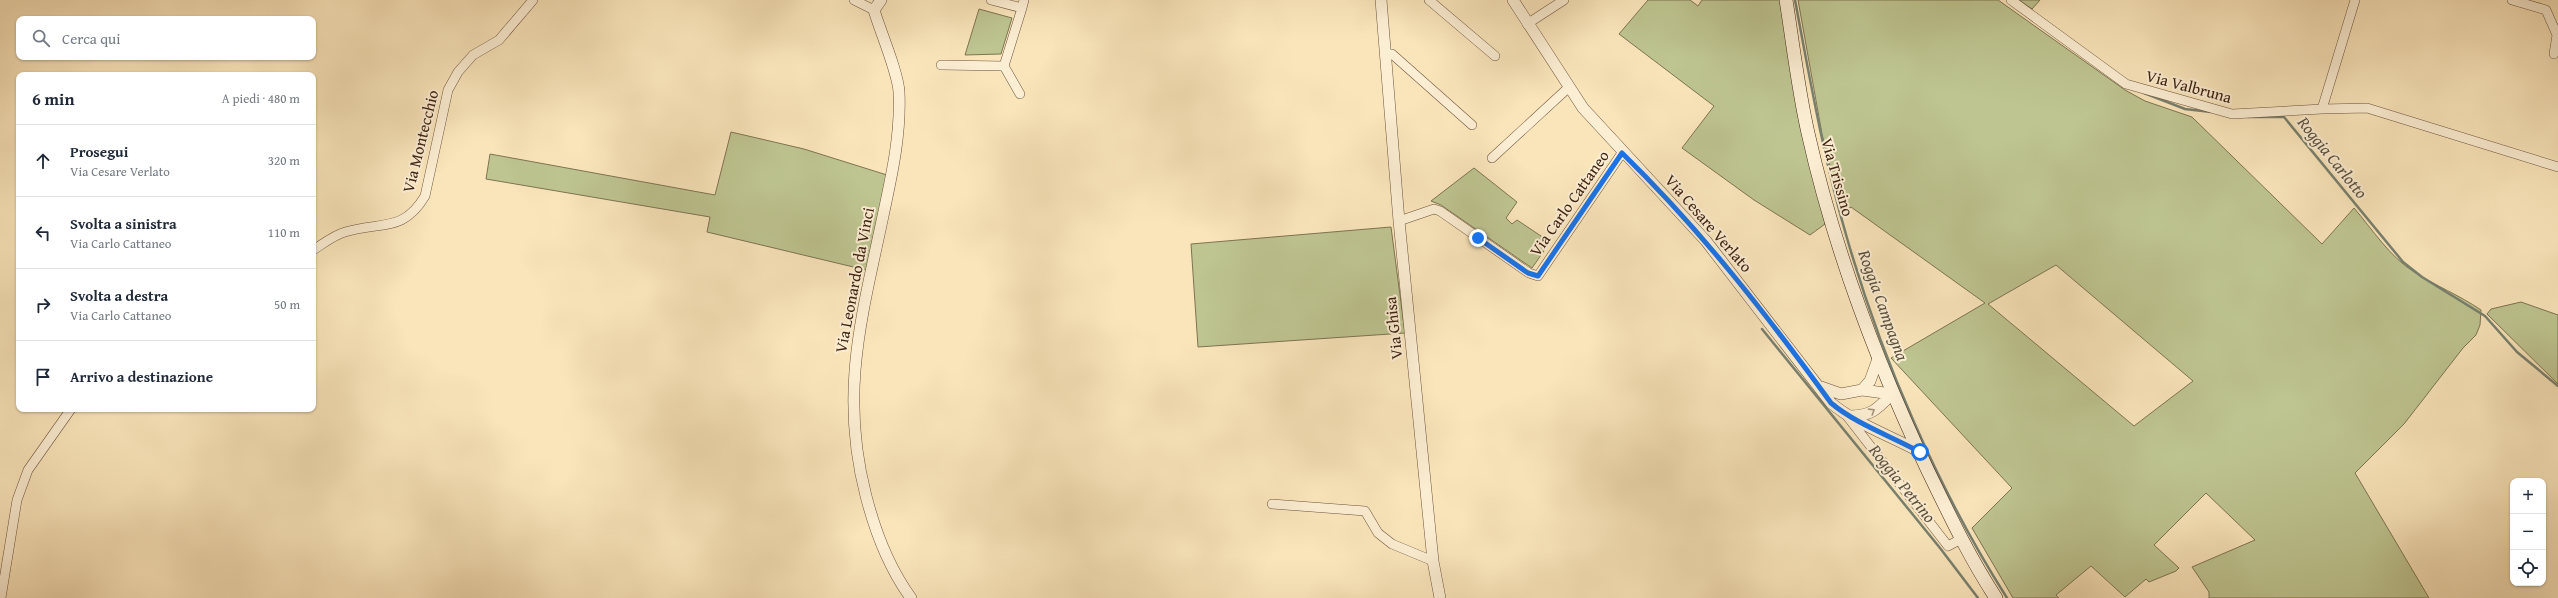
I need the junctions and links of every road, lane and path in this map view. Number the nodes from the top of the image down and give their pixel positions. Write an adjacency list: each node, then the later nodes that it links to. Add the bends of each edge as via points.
1 (533, 0): 29 (street, Via Montecchio, via 499,40 473,55 458,72 448,90 425,196 416,211 404,221 344,232)
2 (854, 0): 14 (street)
3 (881, 0): 14 (street)
4 (991, 0): 13 (street)
5 (1381, 0): 17 (street, Via Ghisa)
6 (1429, 0): 18 (street)
7 (1513, 0): 15 (street, Via Cesare Verlato)
8 (1564, 0): 15 (street)
9 (1786, 0): 30 (main road, Via Trissino, via 1808,132 1837,236)
10 (2011, 0): 23 (street, Via Valbruna, via 2126,84 2232,114)
11 (2355, 0): 23 (street)
12 (2512, 0): 16 (street, via 2546,10 2557,35)
13 (1023, 4): 20 (street)
14 (874, 10): 41 (street, Via Leonardo da Vinci, via 899,90 899,130 857,335 852,396 856,458 873,524 899,581)
15 (1527, 24): 21 (street, Via Cesare Verlato)
16 (2554, 54)
17 (1385, 55): 24 (street, via 1392,54); 28 (street, Via Ghisa)
18 (1495, 56)
19 (941, 65): 20 (street)
20 (1004, 66): 22 (street)
21 (1568, 88): 25 (street, Via Cesare Verlato); 26 (street)
22 (1020, 94)
23 (2322, 109): 27 (street, Via Valbruna, via 2367,108)
24 (1472, 125)
25 (1622, 153): 28 (street, Via Carlo Cattaneo, via 1538,276 1528,273 1440,211 1434,209); 31 (street, Via Cesare Verlato, via 1688,220)
26 (1492, 158)
27 (2558, 167)
28 (1399, 221): 39 (street, Via Ghisa)
29 (316, 248)
30 (1878, 359): 32 (street, via 1870,381); 33 (main road)
31 (1819, 386): 32 (street, via 1841,394); 35 (street, Via Cesare Verlato, via 1831,403)
32 (1862, 390): 33 (street)
33 (1892, 394): 35 (street, one-way to 33, via 1864,416); 36 (main road)
34 (69, 412): 40 (street, via 28,470 16,500)
35 (1847, 416): 36 (street, Via Cesare Verlato); 38 (street, Via Cesare Verlato, via 1948,546)
36 (1920, 452): 38 (main road)
37 (1272, 504): 39 (street, via 1365,511 1378,533 1392,544)
38 (1961, 539): 43 (main road)
39 (1432, 561): 42 (street, Via Ghisa)
40 (1, 598)
41 (911, 598)
42 (1440, 598)
43 (1996, 598)

